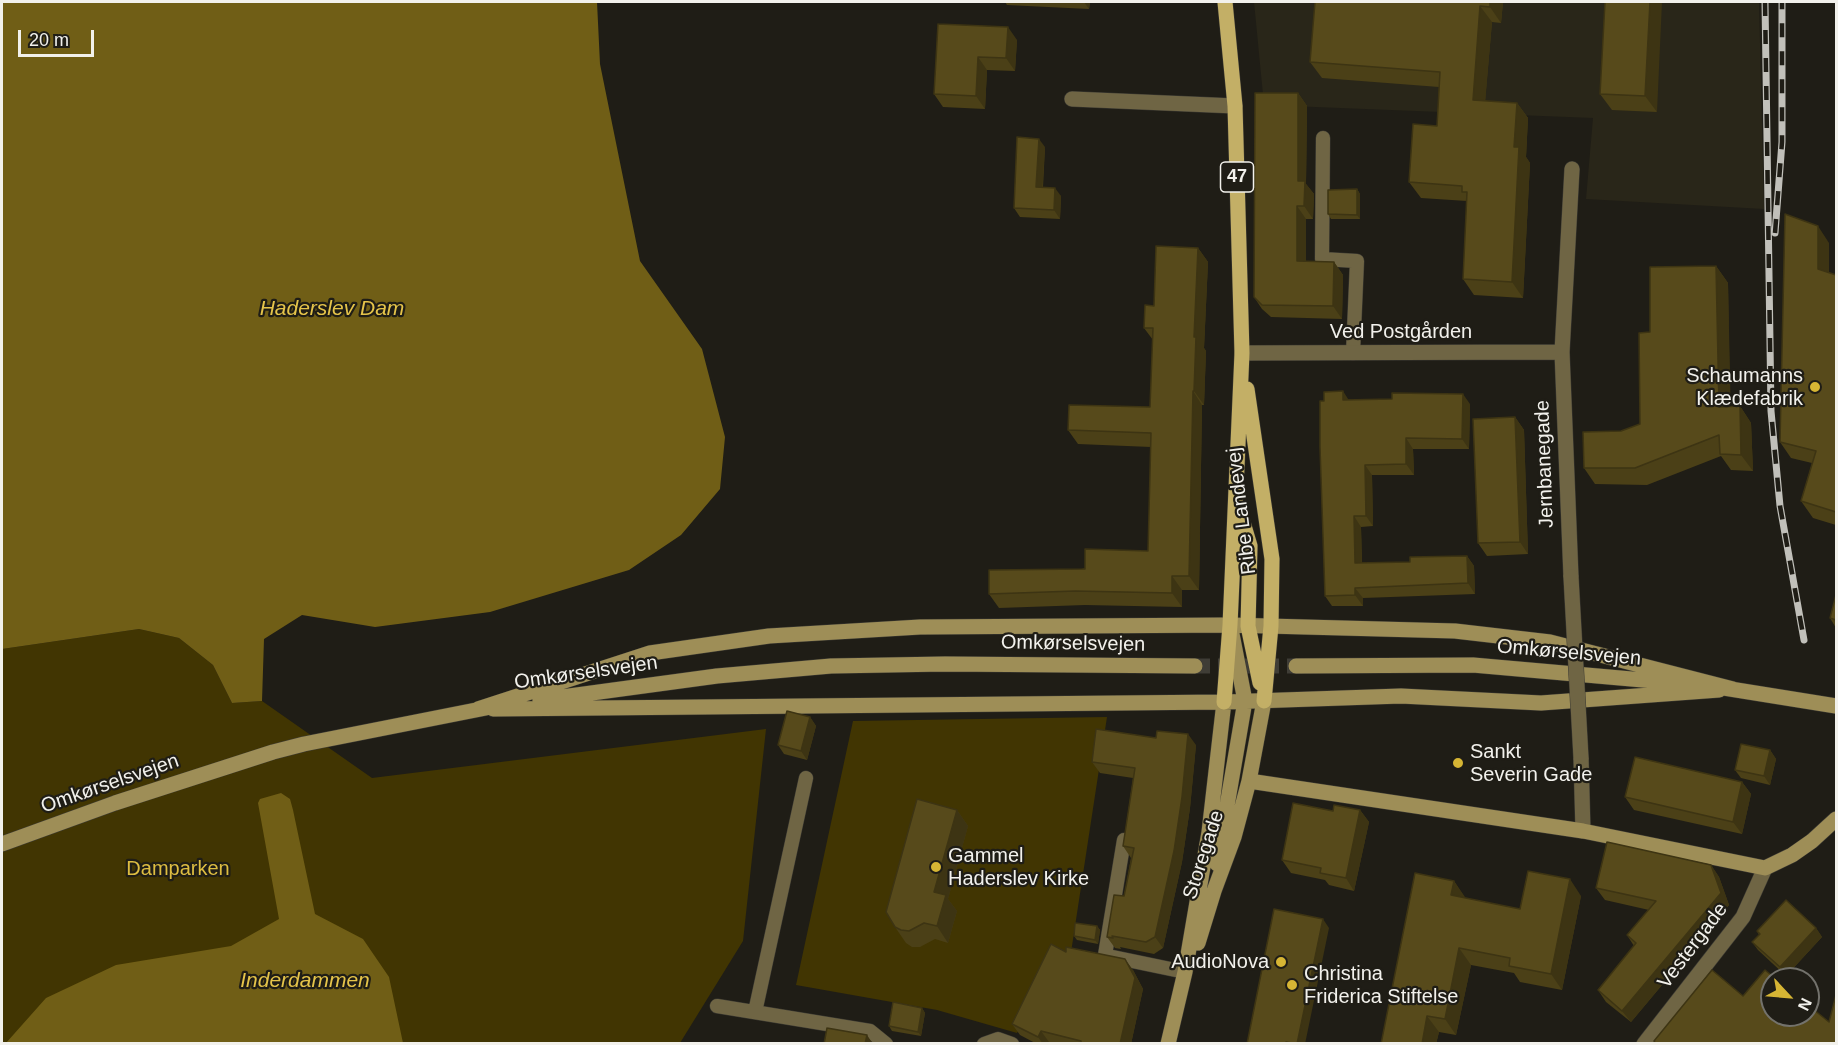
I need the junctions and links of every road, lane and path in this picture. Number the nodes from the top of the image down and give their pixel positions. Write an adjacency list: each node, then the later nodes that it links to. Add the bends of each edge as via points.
1 (1225, 2): 3 (main road, Ribe Landevej / 47)
2 (1072, 99): 3 (street)
3 (1235, 106): 7 (main road, Ribe Landevej / 47)
4 (1323, 138): 8 (lane, via 1322,259 1357,261)
5 (1572, 169): 6 (street, Jernbanegade)
6 (1562, 352): 8 (street, Ved Postgården); 24 (street, Jernbanegade, bridge)
7 (1242, 353): 8 (street, Ved Postgården); 9 (main road, Ribe Landevej / 47); 12 (main road, Ribe Landevej / 47, via 1272,559)
8 (1353, 353)
9 (1235, 498): 10 (main road, Ribe Landevej / 47); 11 (main road, via 1250,546)
10 (1230, 625): 11 (main road); 17 (main road); 18 (main road, Ribe Landevej / 47); 20 (main road, via 920,627 769,636 650,653)
11 (1248, 626): 12 (main road); 16 (main road)
12 (1271, 626): 15 (main road, via 1455,631 1550,642); 16 (main road, Ribe Landevej / 47)
13 (1195, 666): 20 (main road, Omkørselsvejen, via 831,666 717,675)
14 (1296, 666): 15 (main road, Omkørselsvejen, via 1473,665)
15 (1733, 689): 16 (main road, via 1541,703 1401,696); 19 (main road, Omkørselsvejen)
16 (1264, 700): 17 (main road); 22 (main road, Storegade)
17 (1245, 701): 18 (main road); 28 (main road)
18 (1224, 702): 20 (main road); 29 (main road, Storegade, via 1209,832)
19 (1836, 706)
20 (478, 709): 26 (main road, Omkørselsvejen, via 273,752)
21 (806, 778): 31 (lane)
22 (1249, 781): 24 (main road); 28 (main road, Storegade)
23 (1834, 821): 27 (main road, via 1792,855)
24 (1583, 831): 27 (main road)
25 (1124, 840): 29 (lane, via 1100,954)
26 (2, 844)
27 (1765, 868): 37 (street, Vestergade, via 1743,917)
28 (1214, 891): 32 (main road, Storegade)
29 (1185, 972): 32 (main road, Storegade)
30 (717, 1006): 31 (lane)
31 (755, 1012): 33 (lane, via 870,1031)
32 (1174, 1020): 36 (main road, Storegade)
33 (886, 1044)
34 (984, 1044): 35 (lane, via 998,1040)
35 (1012, 1044)
36 (1168, 1044)
37 (1644, 1044)

